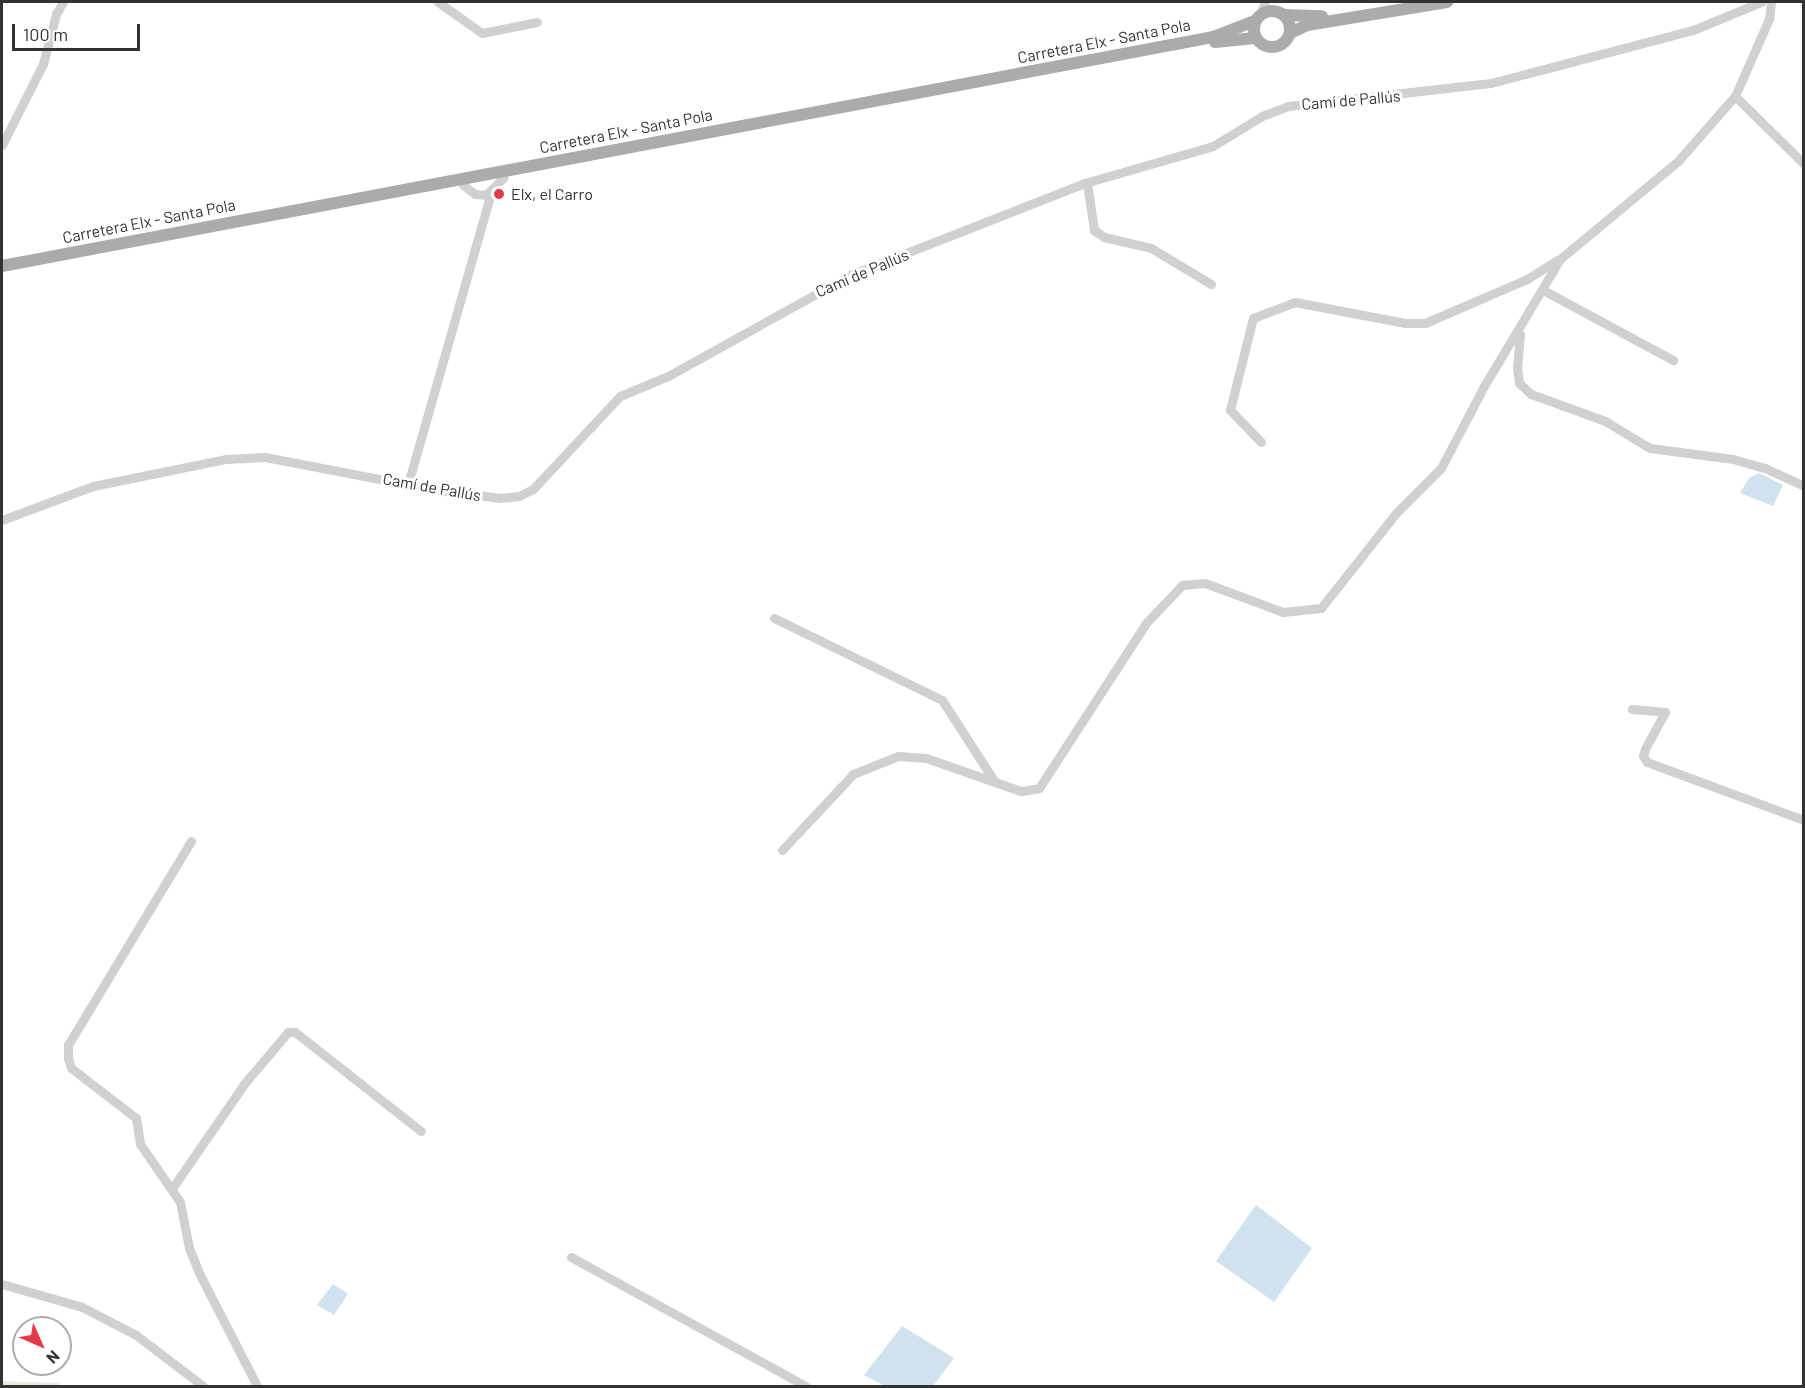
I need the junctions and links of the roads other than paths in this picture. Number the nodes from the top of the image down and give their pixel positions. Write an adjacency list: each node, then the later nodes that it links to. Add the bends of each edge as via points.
1 (63, 2): 12 (street, via 43,64)
2 (438, 2): 8 (street, via 482,33)
3 (1400, 2): 7 (main road, Carretera Elx - Santa Pola, via 1323,16)
4 (1447, 2): 9 (main road, via 1307,25)
5 (1761, 2): 15 (street, Camí de Pallús, via 1693,30 1491,83 1288,106 1262,116 1213,146)
6 (1772, 2): 11 (street, via 1769,19)
7 (1267, 11): 9 (main road); 10 (main road); 19 (main road, Carretera Elx - Santa Pola, via 1213,37)
8 (537, 22)
9 (1290, 33): 10 (main road, Carretera Elx - Santa Pola, via 1285,43 1274,48 1263,46)
10 (1255, 38): 14 (main road, Carretera Elx - Santa Pola)
11 (1736, 96): 13 (street); 18 (street, via 1678,161)
12 (2, 145)
13 (1803, 164)
14 (504, 177): 16 (main road, Carretera Elx - Santa Pola); 17 (street)
15 (1087, 183): 21 (street, via 1094,230 1104,237 1151,248); 26 (street, Camí de Pallús, via 850,274 668,376 639,385 620,396 533,489 519,496 500,498)
16 (463, 185): 17 (street, via 475,194); 20 (main road, Carretera Elx - Santa Pola)
17 (491, 193): 26 (street)
18 (1560, 259): 22 (street); 25 (street, via 1527,279 1425,323 1404,323 1294,302 1253,318 1230,410)
19 (2, 266)
20 (2, 270)
21 (1211, 284)
22 (1543, 290): 23 (street); 24 (street)
23 (1521, 328): 27 (street, via 1519,383 1531,394 1605,421 1650,448 1733,459 1765,468); 31 (street, via 1484,386 1441,468 1396,513 1321,608 1282,612 1205,583 1182,585 1146,623 1039,788 1022,791)
24 (1673, 360)
25 (1261, 442)
26 (408, 484): 28 (street, Camí de Pallús, via 310,463 265,457 226,459 93,486)
27 (1803, 486)
28 (2, 520)
29 (774, 618): 31 (street, via 942,699)
30 (1632, 709): 32 (street, via 1665,712 1645,749 1643,756 1647,762)
31 (995, 781): 34 (street, via 926,758 898,756 875,762 837,787)
32 (1803, 820)
33 (190, 841): 36 (street, via 68,1045 71,1068 136,1118 140,1144)
34 (782, 850)
35 (421, 1131): 36 (street, via 295,1032 288,1032 242,1087)
36 (173, 1186): 40 (street, via 189,1248 209,1298)
37 (571, 1257): 41 (street)
38 (2, 1284): 39 (street, via 91,1311 136,1335)
39 (203, 1386)
40 (257, 1386)
41 (806, 1386)

